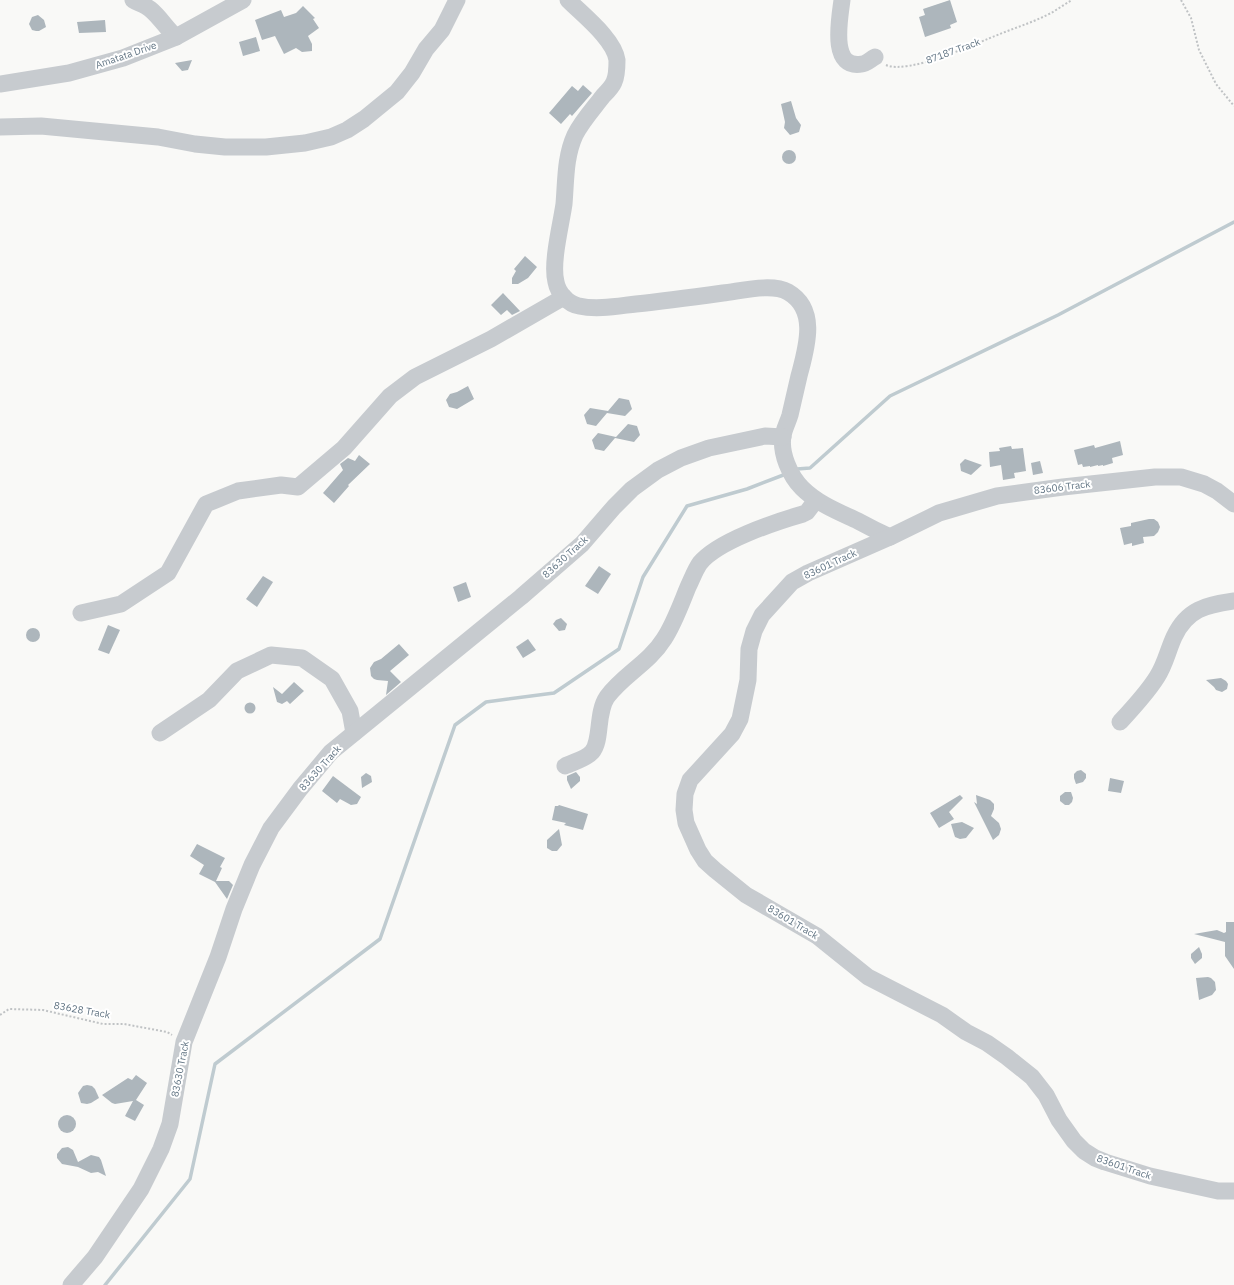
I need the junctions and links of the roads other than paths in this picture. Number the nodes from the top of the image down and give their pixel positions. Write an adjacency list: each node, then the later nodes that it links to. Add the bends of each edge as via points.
1 (132, 0): 6 (street, via 149,8)
2 (243, 0): 6 (street, Amatata Drive)
3 (457, 0): 9 (street, via 442,30 426,49 398,92 364,119 331,137 266,147 226,147 158,137 41,126)
4 (568, 0): 10 (street, via 603,35 613,48 617,60 614,82 575,134 567,161 555,265 556,282)
5 (842, 0): 7 (street, via 838,37 842,56 853,64 863,64)
6 (176, 37): 8 (street, Amatata Drive, via 123,58 76,71)
7 (875, 57)
8 (0, 84)
9 (0, 127)
10 (564, 297): 11 (street, via 579,307 606,308 749,289 786,291 805,311 808,340); 16 (street, via 491,339 415,377 390,396 344,448 298,487 281,485 238,492 206,504 168,573 121,604)
11 (783, 437): 12 (street, via 784,453 790,470 801,487); 19 (street, 83630 Track, via 765,436 709,448 681,458 653,474 632,489 576,549)
12 (816, 500): 14 (street); 20 (street, via 807,512 730,541 714,550 700,563 664,639 651,656 606,698 592,753)
13 (1234, 504): 14 (street, 83606 Track, via 1204,484 1181,477 1155,477 997,496 939,513)
14 (890, 537): 21 (street, 83601 Track, via 792,582 762,615 749,649 748,680 740,719 732,734 690,780 687,788 684,810 686,823 698,850 705,861 746,895 817,936 868,978 942,1015 1007,1057 1032,1077 1046,1095 1059,1120 1084,1151 1095,1158 1150,1176 1218,1191)
15 (1234, 601): 17 (street, via 1206,606 1184,620 1174,637 1158,677)
16 (81, 613)
17 (1120, 722)
18 (160, 733): 19 (street, via 209,700 237,671 271,655 302,658 332,679 350,711)
19 (354, 733): 22 (street, 83630 Track, via 331,752 271,828 249,872 184,1042 170,1124 161,1149 141,1189 95,1257)
20 (565, 766)
21 (1234, 1192)
22 (71, 1285)

